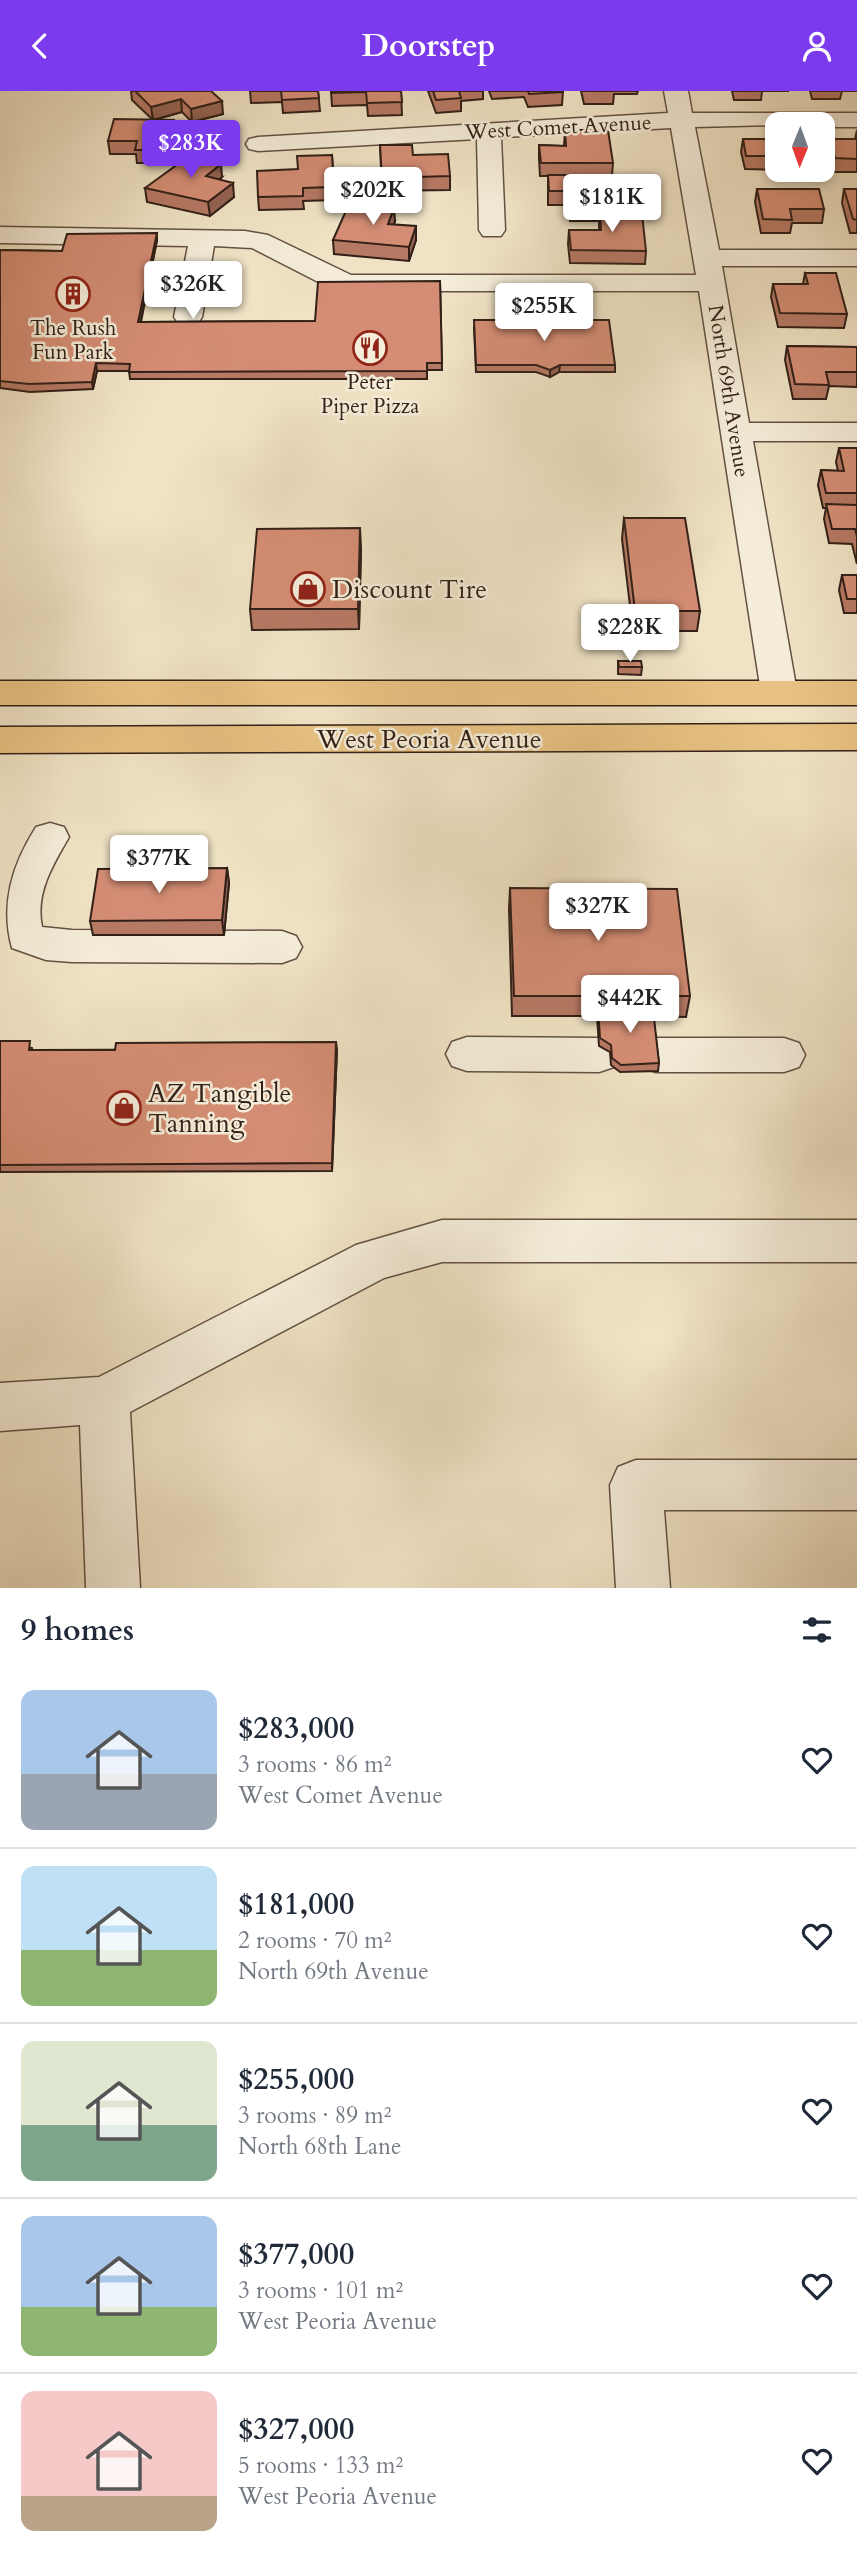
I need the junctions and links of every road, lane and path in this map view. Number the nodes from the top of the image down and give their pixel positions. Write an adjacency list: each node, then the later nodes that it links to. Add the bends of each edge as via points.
1 (676, 91): 2 (street, North 69th Avenue)
2 (680, 120): 3 (street, West Comet Avenue); 4 (street, West Comet Avenue); 10 (street, North 69th Avenue)
3 (857, 120)
4 (489, 131): 5 (street, West Comet Avenue); 6 (street)
5 (258, 144)
6 (492, 230)
7 (0, 235): 8 (street)
8 (203, 236): 10 (street, via 259,241 338,281 351,283); 11 (street)
9 (857, 258): 10 (street)
10 (709, 271): 12 (street, North 69th Avenue)
11 (188, 317)
12 (736, 432): 13 (street); 14 (street, North 69th Avenue)
13 (857, 432)
14 (779, 692): 15 (main road, West Peoria Avenue); 16 (main road, West Peoria Avenue); 18 (main road, via 753,711 729,716 506,720)
15 (857, 692)
16 (0, 693)
17 (857, 737): 18 (main road, West Peoria Avenue)
18 (416, 739): 19 (main road, West Peoria Avenue)
19 (0, 740)
20 (50, 838): 21 (street, via 29,869 20,914 26,937 72,946)
21 (282, 947)
22 (467, 1054): 23 (street)
23 (599, 1055)
24 (656, 1055): 25 (street)
25 (784, 1055)
26 (857, 1241): 27 (street, via 442,1241 373,1260)
27 (104, 1400): 28 (street); 30 (street)
28 (0, 1407)
29 (857, 1485): 31 (street, via 636,1485)
30 (113, 1588)
31 (642, 1588)

